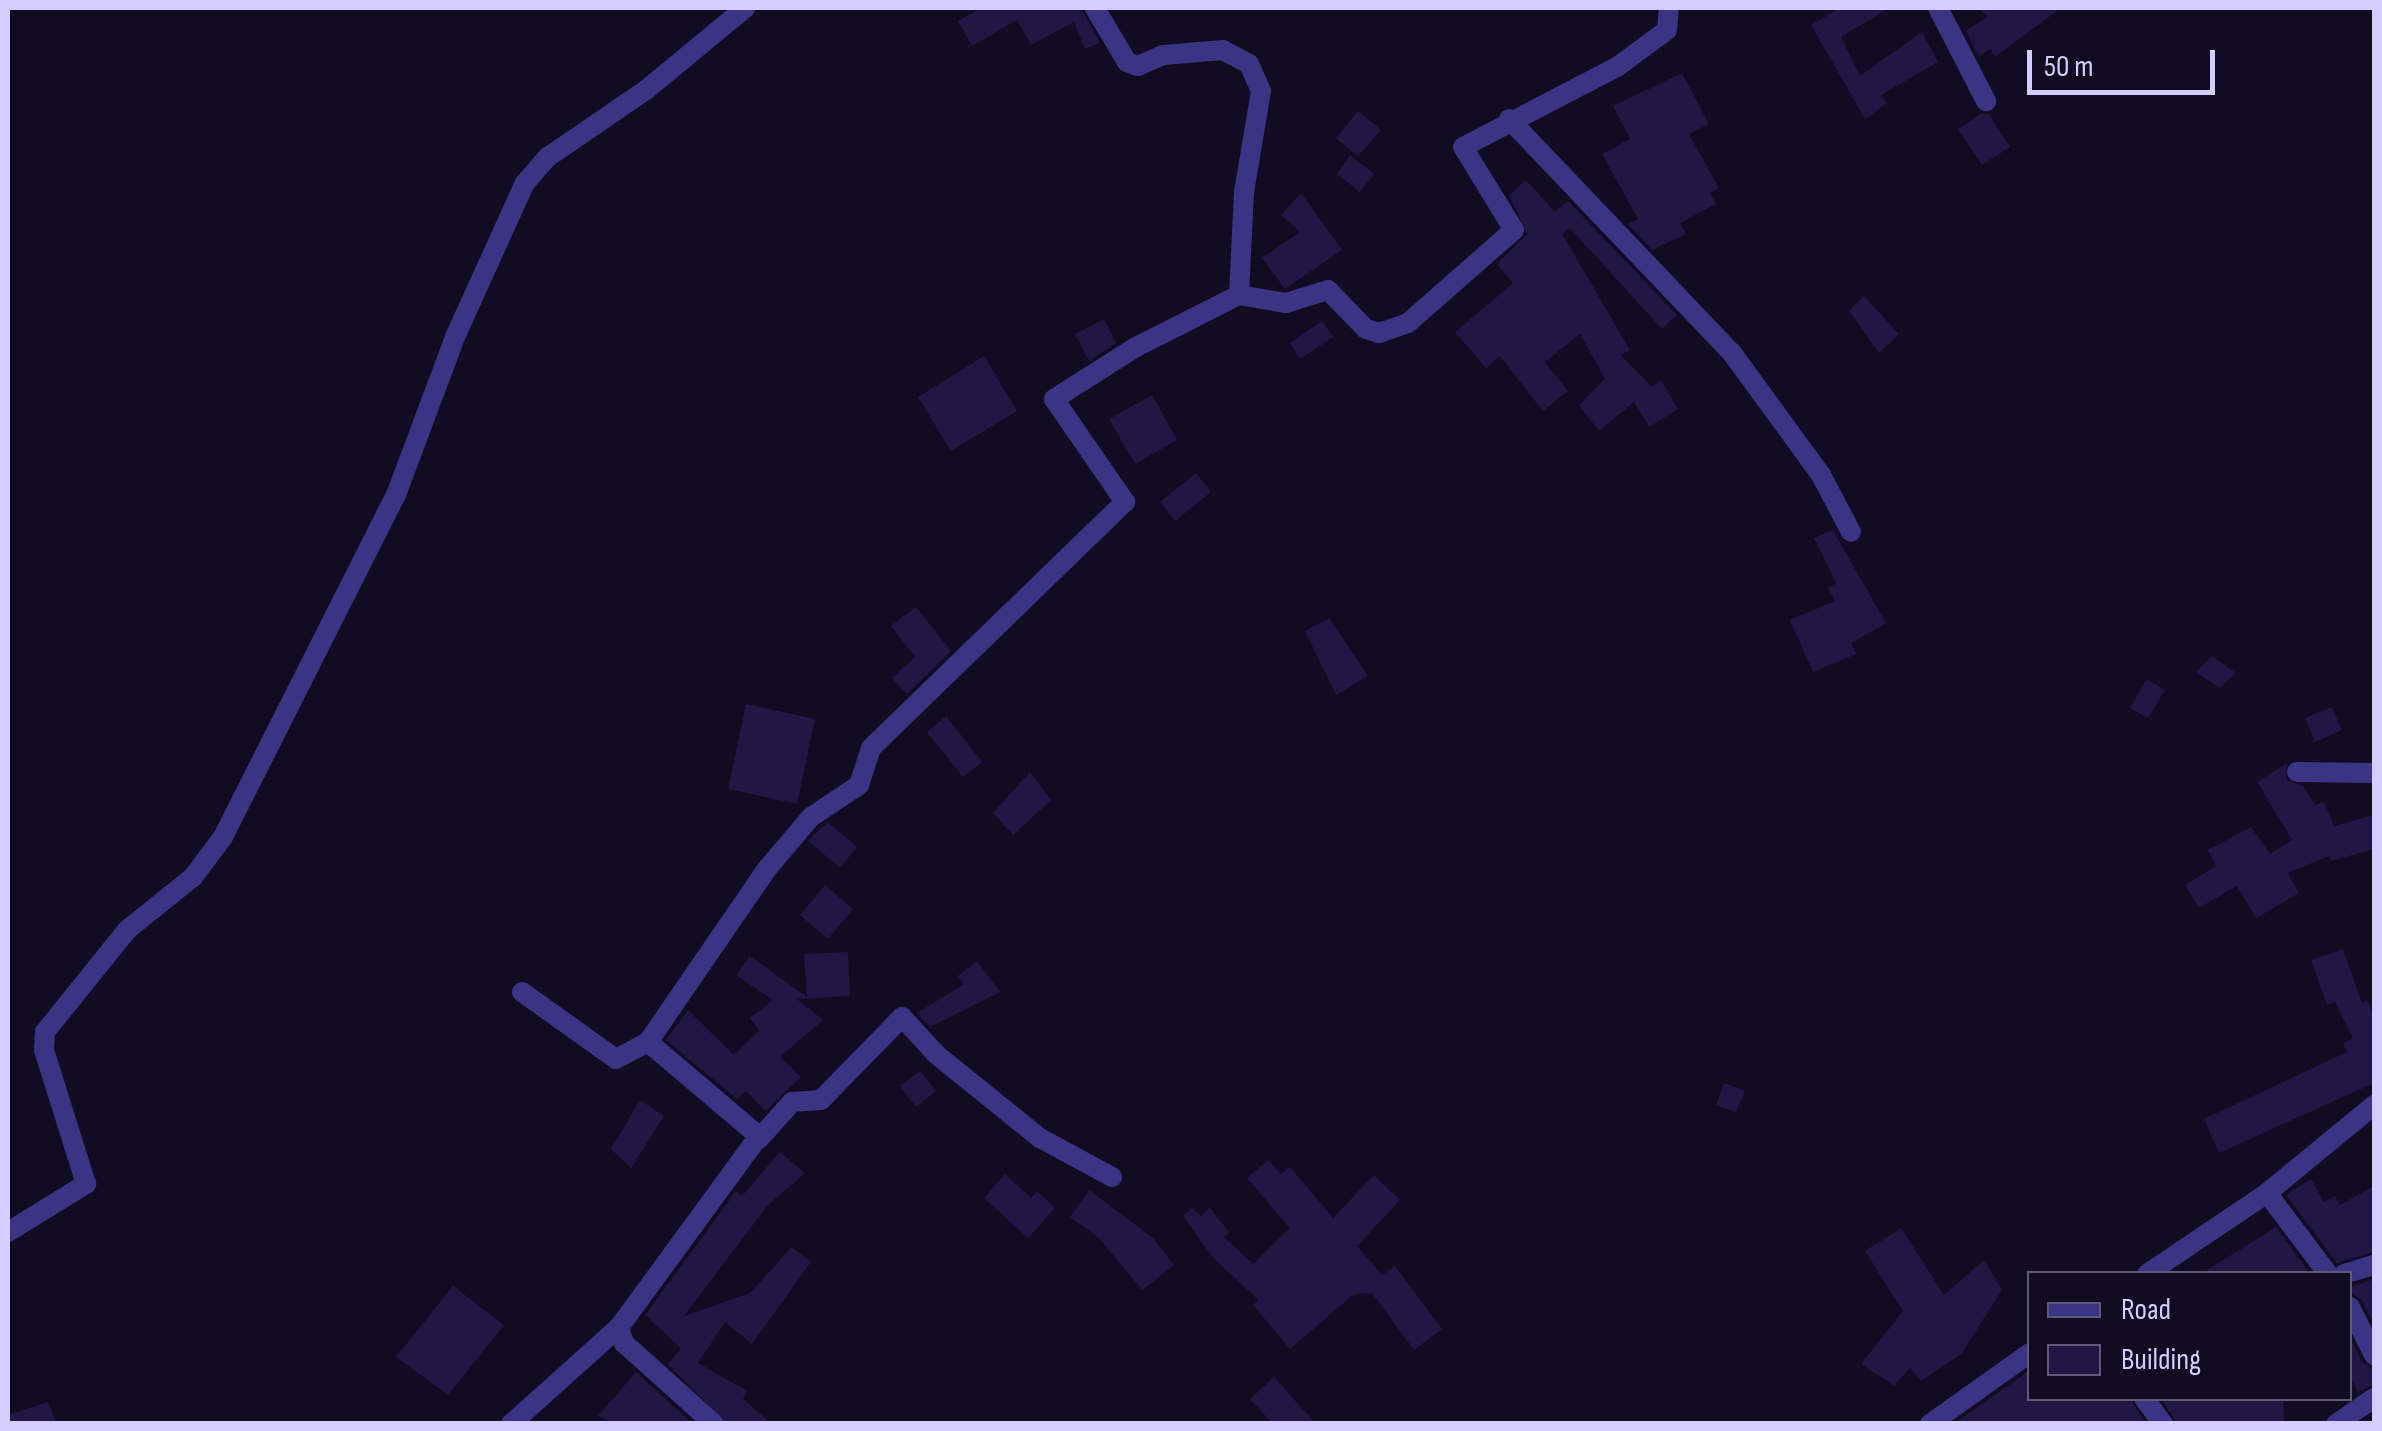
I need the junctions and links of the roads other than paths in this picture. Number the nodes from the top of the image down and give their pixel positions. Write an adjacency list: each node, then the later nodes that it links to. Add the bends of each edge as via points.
1 (744, 8): 17 (street, via 646,90 548,157 525,183 455,337 396,495 223,838 193,877 128,930 45,1032 44,1050 86,1184)
2 (1095, 8): 7 (street, via 1120,54 1138,66 1163,54 1207,48 1240,57 1256,73 1262,111 1244,192)
3 (1669, 8): 6 (street, via 1668,30 1617,67)
4 (1938, 8): 5 (street)
5 (1986, 100)
6 (1509, 119): 7 (street, via 1462,152 1514,230 1408,323 1379,333 1366,329 1328,290 1286,303); 8 (street, via 1732,352 1821,475)
7 (1239, 295): 12 (street, via 1058,394 1057,410 1126,502 870,748 860,785 811,818 766,870)
8 (1851, 532)
9 (2297, 772): 10 (street)
10 (2374, 773)
11 (522, 992): 12 (street, via 616,1059)
12 (648, 1042): 14 (street)
13 (2374, 1105): 16 (street)
14 (760, 1139): 15 (street, via 792,1102 821,1100 902,1017 1032,1132); 21 (street)
15 (1112, 1177)
16 (2267, 1193): 18 (street); 19 (street)
17 (8, 1232)
18 (2151, 1271)
19 (2326, 1271)
20 (2352, 1312): 23 (street)
21 (619, 1327): 26 (street); 27 (street, via 624,1343)
22 (2027, 1355): 28 (street)
23 (2374, 1355)
24 (2374, 1398): 30 (street)
25 (2146, 1401): 29 (street)
26 (511, 1424)
27 (714, 1424)
28 (1930, 1424)
29 (2163, 1424)
30 (2336, 1424)

